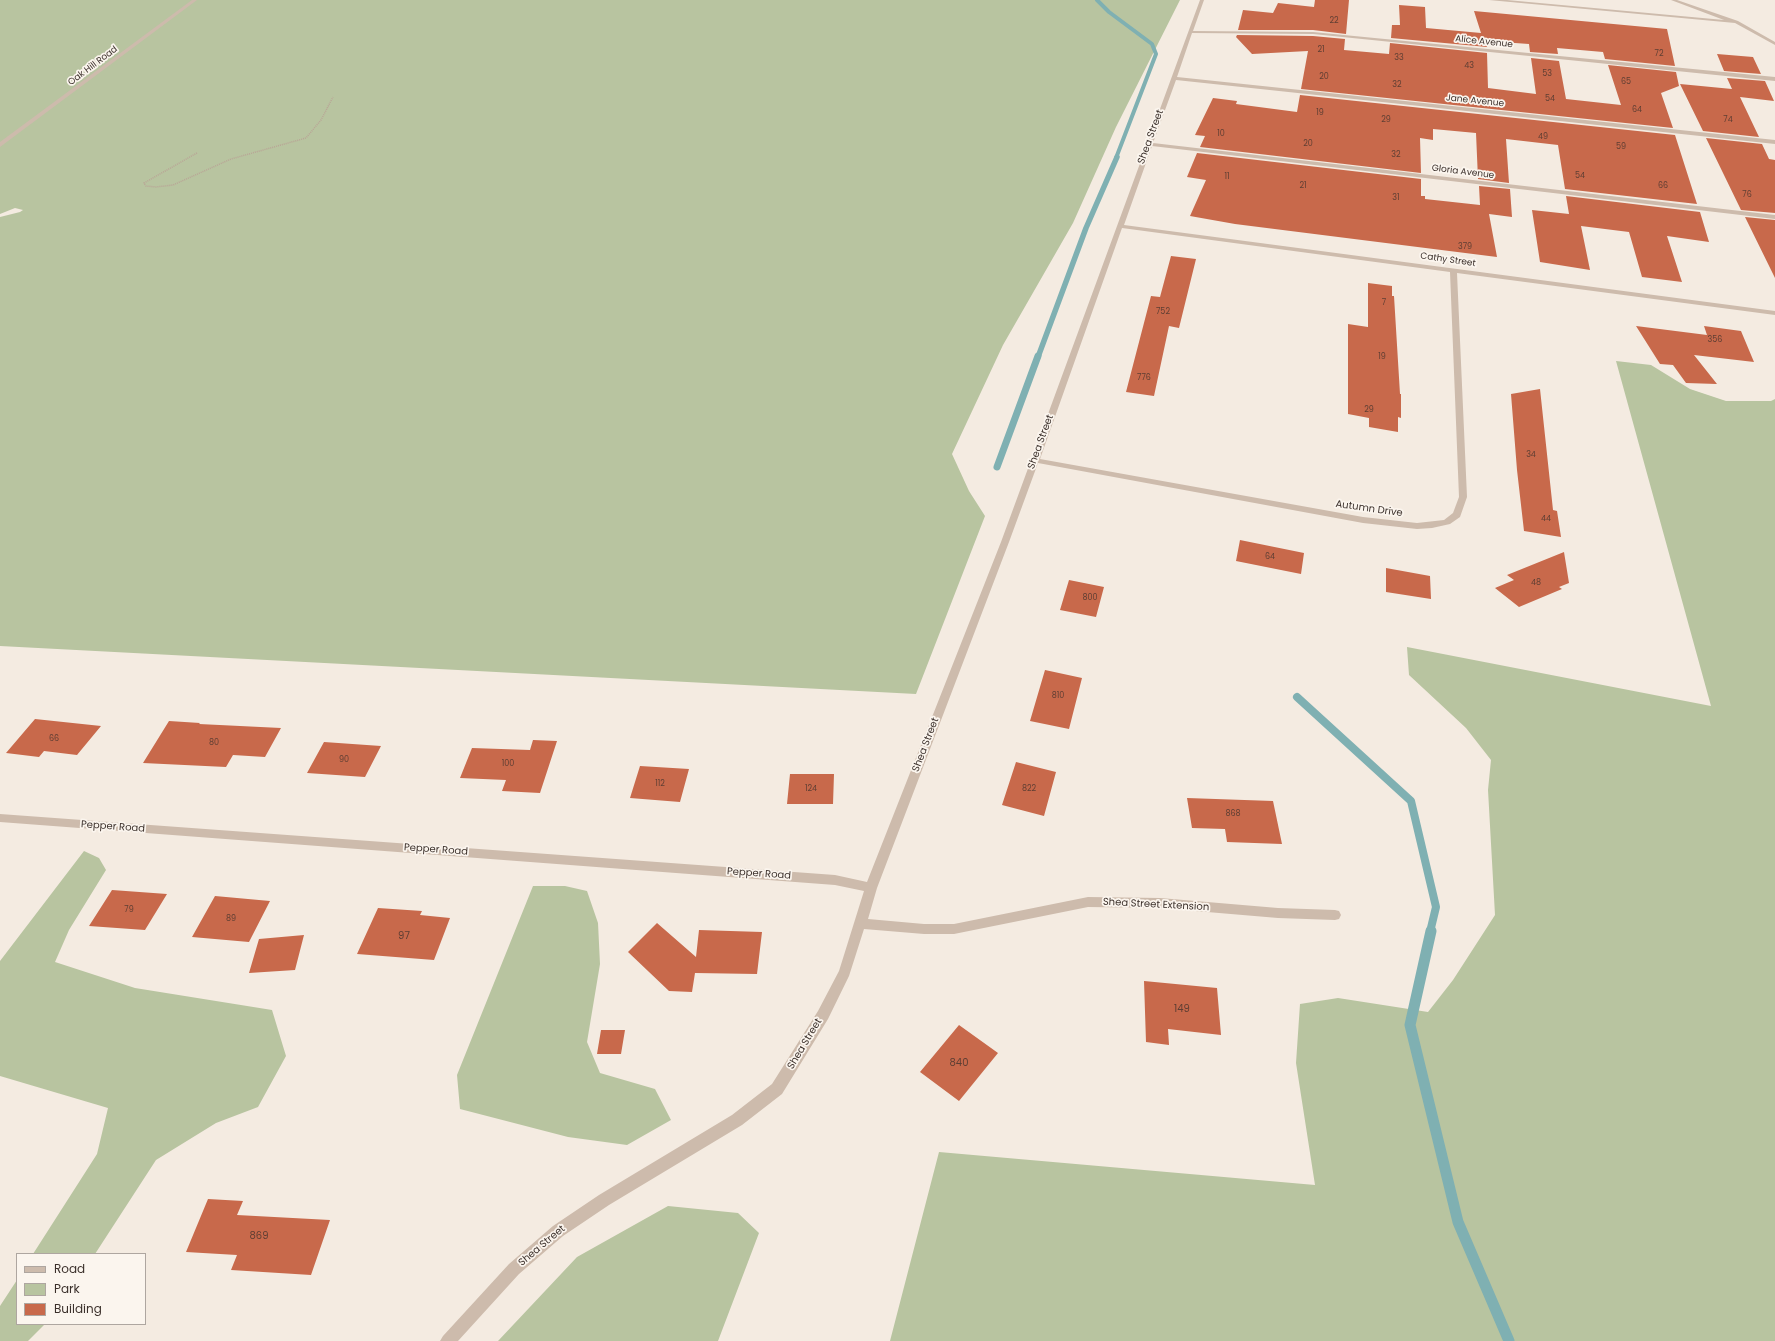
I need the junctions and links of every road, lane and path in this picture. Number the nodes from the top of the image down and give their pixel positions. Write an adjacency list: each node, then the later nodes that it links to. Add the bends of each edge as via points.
1 (195, 0): 13 (street, Oak Hill Road)
2 (1202, 0): 6 (street, Shea Street)
3 (1491, 0): 5 (street)
4 (1673, 0): 5 (street)
5 (1736, 22): 7 (street)
6 (1191, 32): 8 (street, Shea Street); 9 (street, Alice Avenue, via 1313,33)
7 (1775, 44)
8 (1173, 78): 11 (street, Jane Avenue); 12 (street, Shea Street)
9 (1775, 79)
10 (333, 97): 14 (path, via 321,120 306,138 231,159 173,184 156,187 146,186 144,183)
11 (1775, 142)
12 (1149, 144): 15 (street, Gloria Avenue); 16 (street, Shea Street)
13 (0, 145)
14 (197, 153)
15 (1775, 217)
16 (1118, 226): 17 (street, Cathy Street); 19 (street, Shea Street)
17 (1453, 270): 18 (street, Cathy Street); 19 (street, Autumn Drive, via 1463,497 1457,515 1447,522 1417,526 1364,520)
18 (1775, 313)
19 (1034, 460): 21 (street, Shea Street, via 1005,542)
20 (0, 818): 21 (street, Pepper Road, via 835,880)
21 (871, 888): 23 (street, Shea Street)
22 (1335, 915): 23 (street, Shea Street Extension, via 1160,903 1088,902 954,929 924,929)
23 (860, 922): 24 (street, Shea Street, via 845,972 778,1089 737,1120 604,1200 558,1231 514,1269)
24 (448, 1341)

